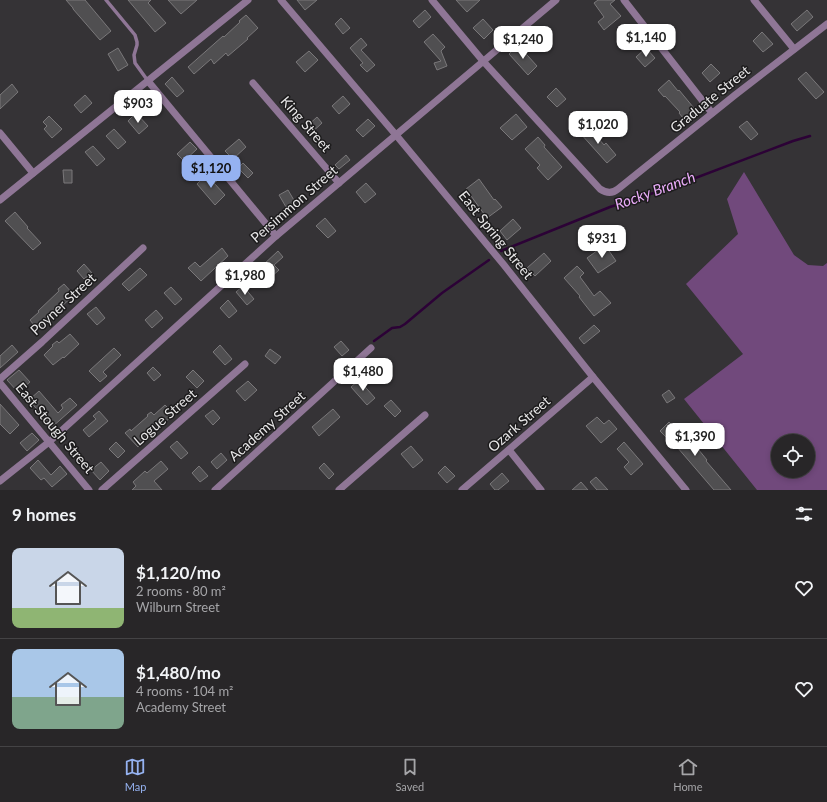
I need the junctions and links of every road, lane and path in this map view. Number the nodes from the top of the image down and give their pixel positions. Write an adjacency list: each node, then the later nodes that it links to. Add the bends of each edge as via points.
1 (106, 0): 11 (lane, via 133,32 137,45 135,63)
2 (248, 0): 11 (street)
3 (281, 0): 15 (street, East Spring Street)
4 (432, 0): 10 (street)
5 (556, 0): 10 (street, Persimmon Street)
6 (624, 0): 13 (street)
7 (754, 0): 9 (street)
8 (827, 24): 9 (street, Graduate Street)
9 (794, 48): 13 (street, Graduate Street)
10 (483, 61): 13 (street, Graduate Street, via 600,189 609,193 618,190); 15 (street, Persimmon Street)
11 (148, 81): 16 (street); 19 (street)
12 (253, 83): 17 (street, King Street)
13 (712, 113)
14 (0, 134): 16 (street)
15 (396, 135): 17 (street, Persimmon Street); 23 (street, East Spring Street)
16 (33, 173): 18 (street)
17 (339, 183): 19 (street, Persimmon Street)
18 (0, 200)
19 (276, 236): 27 (street, Persimmon Street)
20 (143, 248): 24 (street, Poyner Street)
21 (371, 348): 32 (street, Academy Street)
22 (245, 364): 31 (street, Logue Street)
23 (593, 376): 28 (street, Ozark Street); 36 (street, East Spring Street)
24 (0, 379)
25 (0, 383): 27 (street, East Stough Street)
26 (425, 415): 33 (street)
27 (50, 442): 29 (street, Persimmon Street); 30 (street, East Stough Street)
28 (508, 450): 34 (street, Ozark Street); 35 (street)
29 (0, 481)
30 (89, 490)
31 (102, 490)
32 (215, 490)
33 (339, 490)
34 (462, 490)
35 (541, 490)
36 (686, 490)

